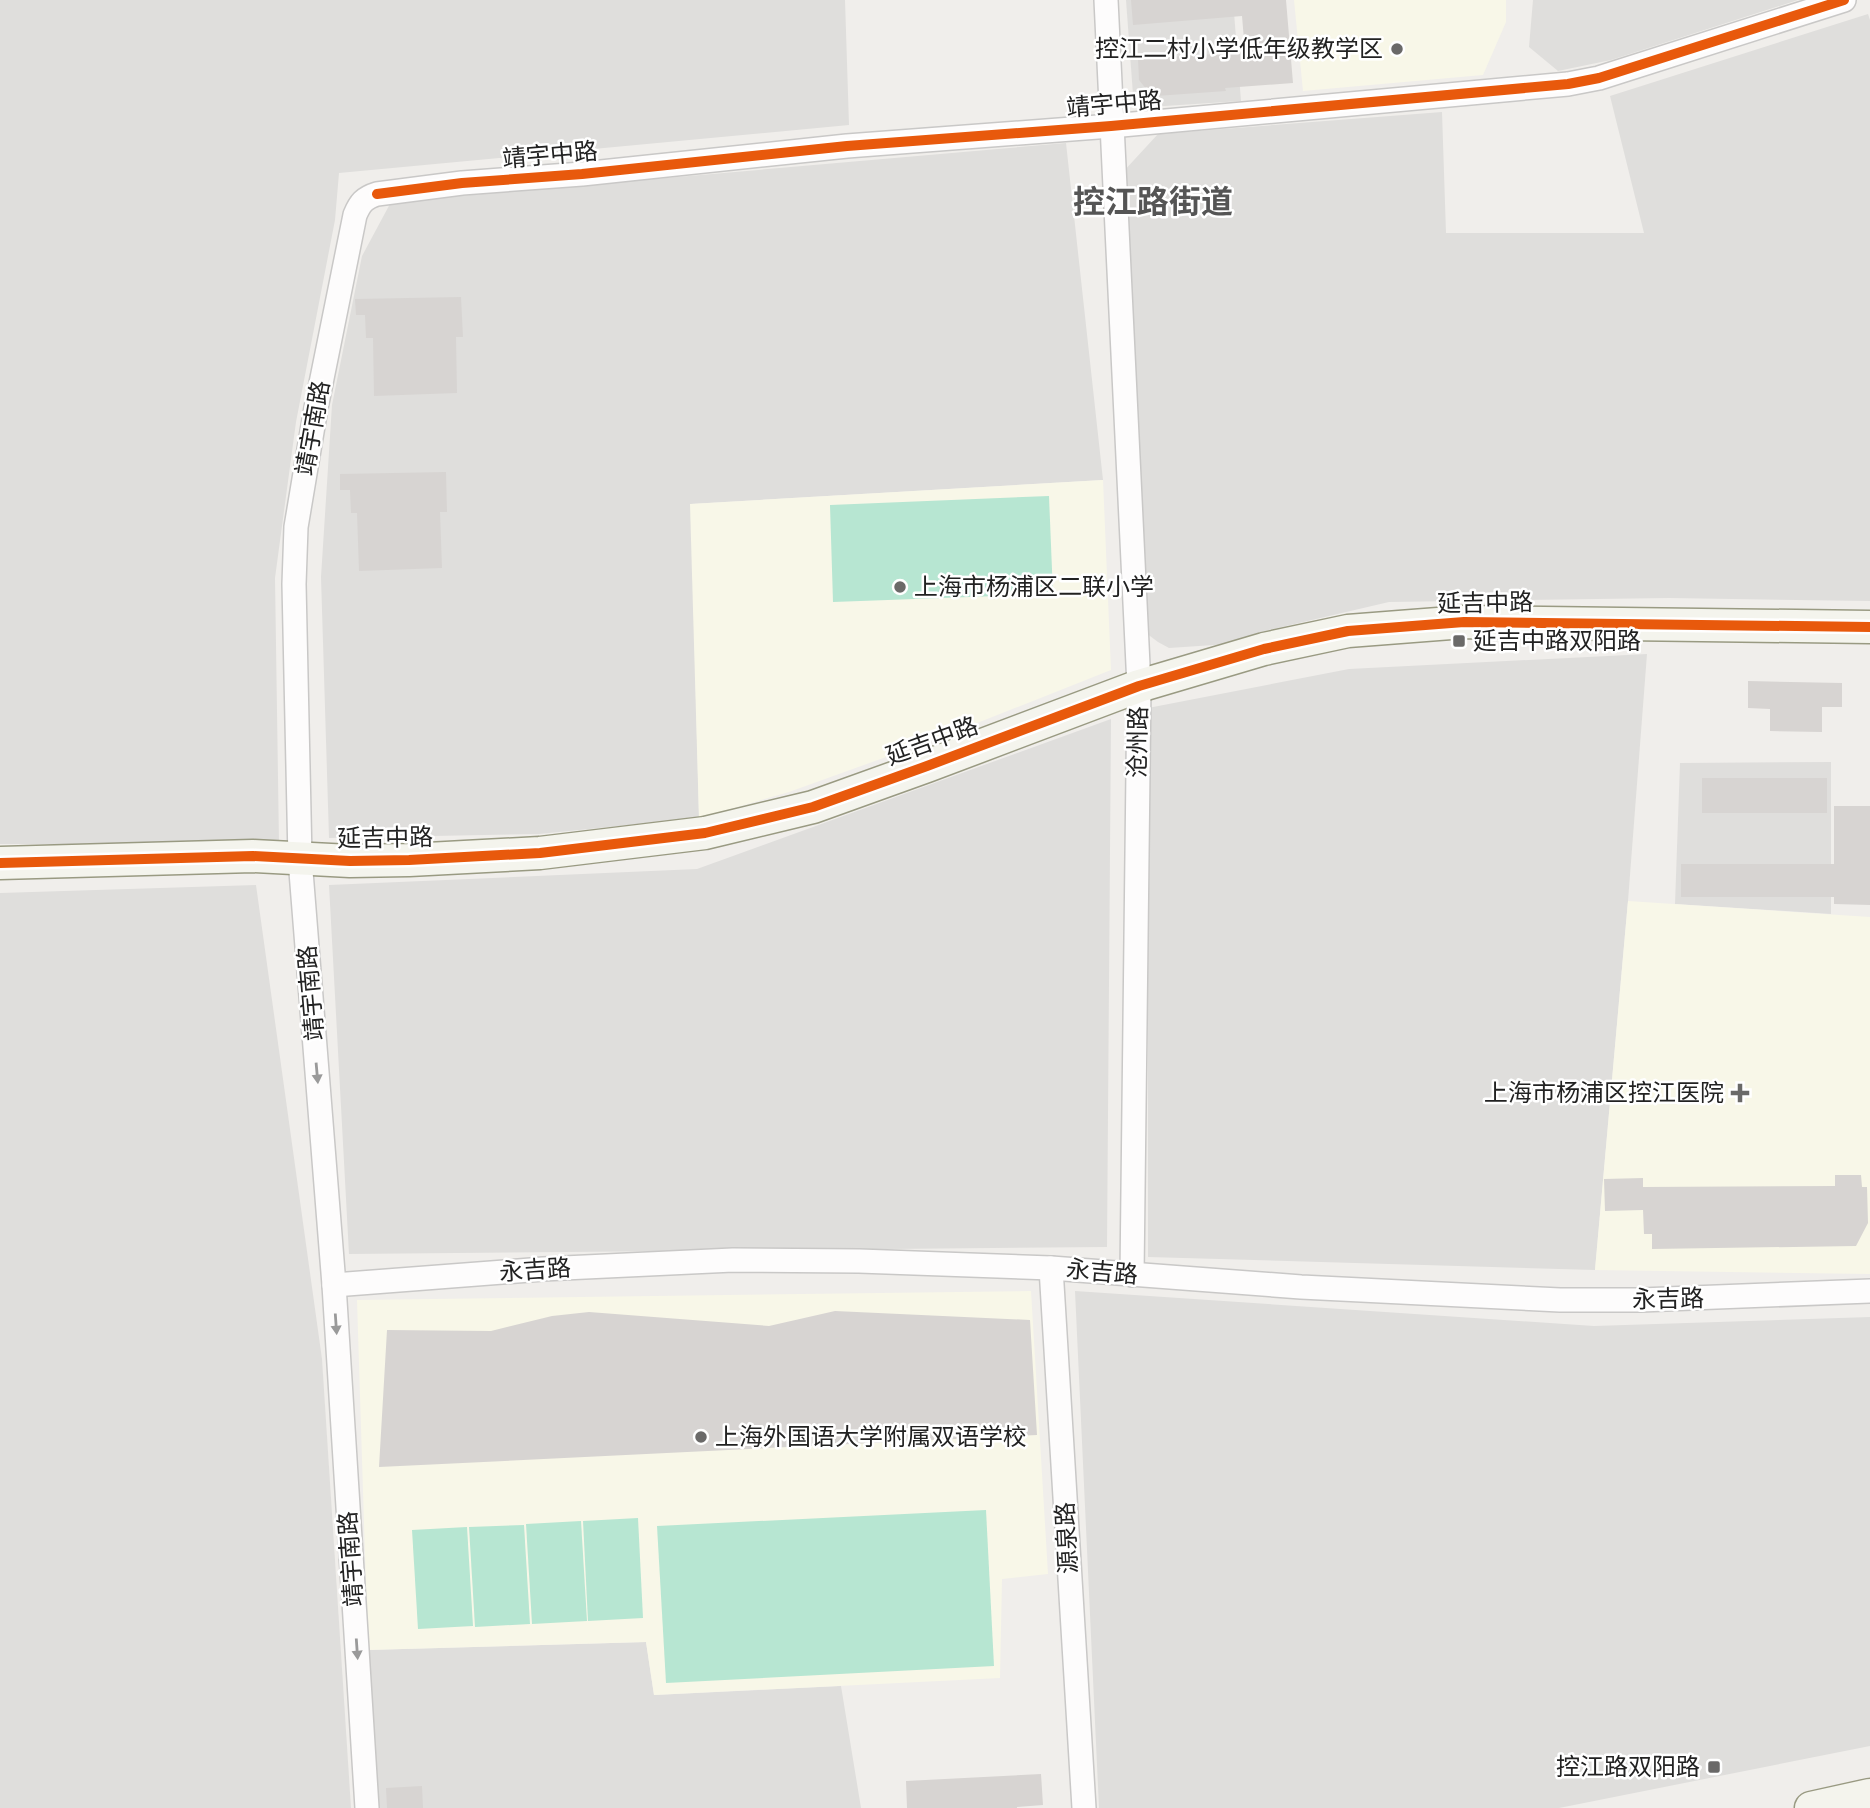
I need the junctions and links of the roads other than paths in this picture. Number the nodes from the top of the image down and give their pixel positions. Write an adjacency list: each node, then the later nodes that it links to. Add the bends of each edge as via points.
1 (1106, 0): 3 (street, 沧州路)
2 (1844, 0): 3 (street, 靖宇中路, via 1600,78 1568,84)
3 (1111, 126): 4 (street, 靖宇中路, via 847,146); 6 (street, 沧州路)
4 (377, 194): 7 (street, 靖宇南路, via 366,197 355,215 296,527)
5 (1870, 626): 6 (street, 延吉中路, via 1464,622 1348,631 1264,649)
6 (1139, 686): 7 (street, 延吉中路, via 813,807 705,833 527,853 409,860); 10 (street, 沧州路)
7 (300, 859): 8 (street, 延吉中路, via 253,856); 11 (street, 靖宇南路, one-way to 11)
8 (0, 863)
9 (1051, 1268): 10 (street, 永吉路); 11 (street, 永吉路, via 733,1260); 15 (street, 源泉路)
10 (1132, 1275): 12 (street, 永吉路, via 1560,1300)
11 (334, 1285): 14 (street, 靖宇南路, one-way to 14)
12 (1870, 1291)
13 (1870, 1796): 16 (street)
14 (367, 1808)
15 (1084, 1808)
16 (1811, 1808)

